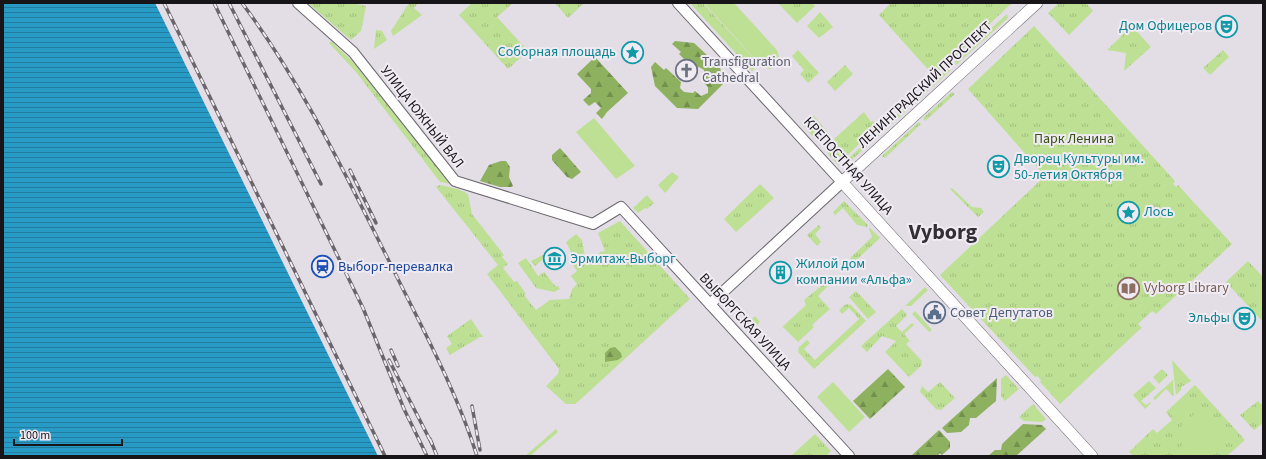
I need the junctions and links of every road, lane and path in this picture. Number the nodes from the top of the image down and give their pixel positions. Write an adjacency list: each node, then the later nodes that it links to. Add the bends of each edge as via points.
1 (298, 3): 5 (street, УЛИЦА ЮЖНЫЙ ВАЛ, via 353,52 455,181 593,224)
2 (678, 3): 4 (street, КРЕПОСТНАЯ УЛИЦА)
3 (1037, 3): 4 (main road, ЛЕНИНГРАДСКИЙ ПРОСПЕКТ)
4 (842, 182): 6 (street, ЛЕНИНГРАДСКИЙ ПРОСПЕКТ); 8 (main road, КРЕПОСТНАЯ УЛИЦА)
5 (621, 207): 6 (street, ВЫБОРГСКАЯ УЛИЦА)
6 (710, 304): 7 (street, ВЫБОРГСКАЯ УЛИЦА)
7 (849, 456)
8 (1092, 456)

